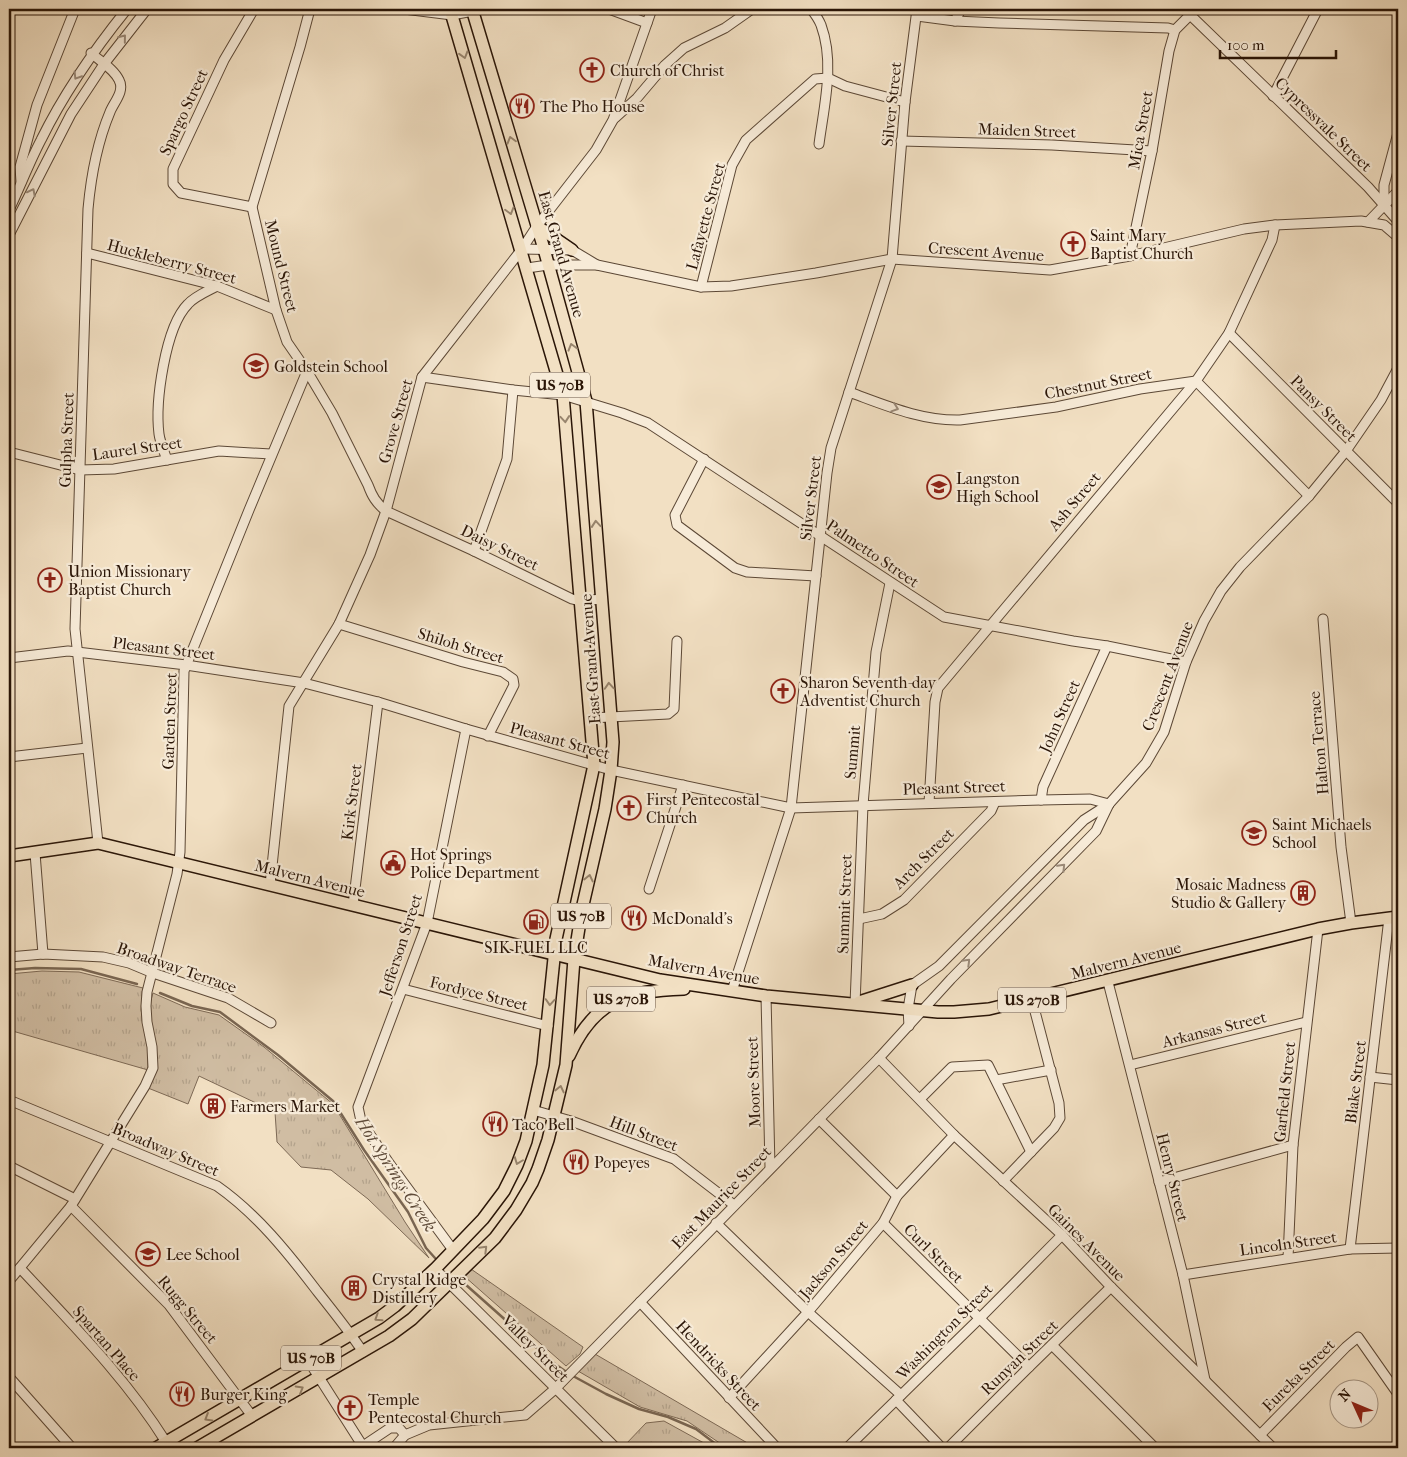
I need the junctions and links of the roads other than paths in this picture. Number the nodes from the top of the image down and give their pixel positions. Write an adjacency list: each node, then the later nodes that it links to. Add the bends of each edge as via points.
1 (74, 9): 30 (street, via 38,105 20,167)
2 (127, 9): 20 (street)
3 (147, 9): 21 (street, one-way to 3)
4 (254, 9): 33 (street, Spargo Street, via 224,60 173,169 173,184 180,193)
5 (310, 9): 33 (street, Mound Street)
6 (404, 9): 14 (street)
7 (609, 9): 18 (street)
8 (652, 9): 18 (street, Grove Street)
9 (752, 9): 25 (street, via 725,28 684,48)
10 (811, 9): 22 (street, via 821,24 826,44)
11 (960, 9): 17 (street)
12 (1318, 9): 23 (street)
13 (473, 10): 14 (street); 39 (main road, East Grand Avenue / US 70B, one-way to 13)
14 (451, 12): 42 (main road, East Grand Avenue / US 70B, one-way to 42)
15 (917, 12): 17 (street); 24 (street, Silver Street)
16 (1187, 12): 19 (street, Mica Street); 23 (street, Cypressvale Street)
17 (955, 20): 19 (street)
18 (647, 22): 25 (street, Grove Street)
19 (1175, 30): 29 (street, Mica Street)
20 (91, 54): 21 (street, Gulpha Street); 30 (street, one-way to 30, via 53,117)
21 (104, 64): 37 (street, one-way to 21, via 71,114); 45 (street, Gulpha Street, via 121,86 100,140 91,175)
22 (828, 78): 24 (street, via 845,86); 28 (street); 52 (street, Lafayette Street, via 815,79 746,140 732,165)
23 (1273, 96): 32 (street, Cypressvale Street)
24 (905, 102): 27 (street, Silver Street)
25 (613, 120): 39 (street, Grove Street, via 596,150)
26 (1398, 133): 32 (street, via 1384,185)
27 (901, 141): 29 (street, Maiden Street); 47 (street, Silver Street)
28 (819, 144)
29 (1152, 150): 46 (street, Mica Street)
30 (21, 184): 34 (street)
31 (1398, 191): 32 (street)
32 (1384, 206): 35 (street, Cypressvale Street); 36 (street)
33 (252, 207): 53 (street, Mound Street)
34 (9, 210)
35 (1398, 221)
36 (1368, 222): 38 (street, Crescent Avenue); 41 (street, Crescent Avenue, via 1384,225)
37 (12, 225): 40 (street)
38 (1275, 225): 46 (street, Crescent Avenue, via 1244,229); 54 (street, Ash Street, via 1272,240)
39 (537, 226): 42 (street, Grove Street); 43 (main road, East Grand Avenue / US 70B); 44 (main road)
40 (9, 235)
41 (1398, 236)
42 (522, 249): 43 (street, Crescent Avenue); 50 (main road, East Grand Avenue / US 70B); 57 (street, Grove Street)
43 (544, 249): 44 (street, Crescent Avenue); 48 (main road, East Grand Avenue / US 70B)
44 (572, 250): 49 (street, Crescent Avenue)
45 (86, 253): 51 (street, Huckleberry Street); 68 (street, Gulpha Street)
46 (1130, 256): 47 (street, Crescent Avenue, via 1050,270)
47 (892, 259): 52 (street, Crescent Avenue, via 741,284); 60 (street, Silver Street)
48 (548, 264): 49 (street, Crescent Avenue); 50 (street, Crescent Avenue); 62 (main road, East Grand Avenue / US 70B, one-way to 48)
49 (597, 265): 52 (street, Crescent Avenue)
50 (527, 268): 61 (main road, East Grand Avenue / US 70B)
51 (217, 286): 53 (street, Huckleberry Street); 67 (street, via 188,304 174,326 166,350 158,408 159,435)
52 (701, 287)
53 (276, 310): 56 (street, Mound Street, via 287,342)
54 (1229, 333): 58 (street, Ash Street); 63 (street, Pansy Street)
55 (1398, 368): 63 (street, Crescent Avenue, via 1381,400)
56 (307, 371): 65 (street, Garden Street); 71 (street, Mound Street, via 332,413 371,495)
57 (422, 378): 59 (street, Palmetto Street); 71 (street, Grove Street)
58 (1196, 381): 60 (street, Chestnut Street, one-way to 58, via 929,419 945,420 1056,407); 69 (street); 80 (street, Ash Street)
59 (513, 390): 61 (street, Palmetto Street); 73 (street, via 507,459)
60 (850, 392): 72 (street, Silver Street, via 831,448)
61 (563, 395): 62 (street, Palmetto Street); 77 (main road, East Grand Avenue / US 70B, one-way to 77)
62 (586, 401): 66 (street, Palmetto Street, via 648,423); 76 (main road, East Grand Avenue / US 70B, one-way to 62)
63 (1346, 451): 69 (street, Crescent Avenue); 70 (street, Pansy Street)
64 (9, 452): 68 (street, Laurel Street)
65 (272, 454): 67 (street, Laurel Street, via 219,451); 86 (street, Garden Street)
66 (704, 459): 72 (street, Palmetto Street); 74 (street, via 675,515 677,525 735,568 747,572)
67 (167, 460): 68 (street, Laurel Street, via 114,469)
68 (80, 470): 83 (street, Gulpha Street)
69 (1308, 496): 85 (street, Crescent Avenue, via 1240,566 1221,591)
70 (1398, 503)
71 (386, 511): 73 (street, Daisy Street); 79 (street, Grove Street)
72 (820, 535): 74 (street, Silver Street); 75 (street, Palmetto Street)
73 (474, 550): 77 (street, Daisy Street, via 572,599)
74 (816, 576): 103 (street, Silver Street)
75 (890, 583): 80 (street, Palmetto Street, via 944,617); 102 (street, Summit, via 876,652)
76 (602, 599): 77 (street, Daisy Street); 90 (main road, East Grand Avenue / US 70B, one-way to 76)
77 (580, 600): 89 (main road, East Grand Avenue / US 70B)
78 (1323, 619): 116 (street, Halton Terrace, via 1341,847)
79 (339, 624): 87 (street, Grove Street); 92 (street, Shiloh Street, via 503,672 514,679)
80 (988, 626): 82 (street, Palmetto Street); 100 (street, Ash Street, via 938,688)
81 (677, 641): 90 (street, via 674,709 668,714)
82 (1107, 646): 85 (street, Palmetto Street); 98 (street, John Street, via 1043,787)
83 (77, 652): 84 (street, Pleasant Street); 86 (street, Pleasant Street); 93 (street, Gulpha Street)
84 (9, 658)
85 (1186, 662): 101 (street, Crescent Avenue, via 1164,732 1146,763)
86 (186, 665): 87 (street, Pleasant Street); 107 (street, Garden Street)
87 (304, 683): 88 (street, Pleasant Street); 108 (street, Grove Street, via 289,706)
88 (378, 702): 91 (street, Pleasant Street); 112 (street, Kirk Street)
89 (591, 718): 90 (street); 95 (main road, East Grand Avenue / US 70B)
90 (612, 718): 96 (main road, East Grand Avenue / US 70B)
91 (466, 729): 92 (street, Pleasant Street); 115 (street, Jefferson Street)
92 (488, 736): 95 (street, Pleasant Street)
93 (87, 748): 94 (street); 104 (street, Gulpha Street)
94 (9, 758)
95 (594, 765): 96 (street, Pleasant Street); 118 (main road, East Grand Avenue / US 70B)
96 (611, 770): 97 (street, Pleasant Street); 121 (main road, East Grand Avenue / US 70B, one-way to 96)
97 (683, 785): 103 (street, Pleasant Street); 109 (street)
98 (1041, 800): 99 (street, Pleasant Street); 101 (street, Pleasant Street, via 1090,799)
99 (995, 802): 100 (street, Pleasant Street); 114 (street, Arch Street, via 991,811 904,900 882,914)
100 (929, 803): 102 (street, Pleasant Street)
101 (1108, 804): 110 (street, Crescent Avenue, via 1084,820); 111 (street, Crescent Avenue, one-way to 101, via 1096,831)
102 (863, 805): 103 (street, Pleasant Street); 114 (street, Summit Street)
103 (791, 808): 129 (street, Silver Street)
104 (98, 844): 105 (main road, Malvern Avenue); 107 (main road, Malvern Avenue)
105 (35, 853): 106 (main road, Malvern Avenue); 119 (street)
106 (9, 856)
107 (179, 863): 108 (main road, Malvern Avenue); 123 (street, Garden Street)
108 (270, 885): 112 (main road, Malvern Avenue)
109 (649, 889)
110 (1015, 890): 111 (street); 122 (street, Crescent Avenue)
111 (1028, 902): 124 (street, Crescent Avenue, one-way to 111)
112 (353, 905): 115 (main road, Malvern Avenue)
113 (1394, 918): 116 (main road, Malvern Avenue / US 270B); 143 (street, Blake Street)
114 (859, 919): 132 (street, Summit Street)
115 (427, 923): 118 (main road, Malvern Avenue); 127 (street, Jefferson Street)
116 (1351, 923): 117 (main road, Malvern Avenue / US 270B)
117 (1318, 929): 125 (main road, Malvern Avenue / US 270B); 135 (street, Garfield Street)
118 (553, 953): 121 (main road, Malvern Avenue / US 270B); 137 (main road, East Grand Avenue / US 70B, one-way to 137)
119 (43, 954): 120 (street, Broadway Terrace); 123 (street, Broadway Terrace, via 103,957)
120 (9, 957)
121 (574, 959): 128 (main road, Malvern Avenue / US 270B); 140 (main road, East Grand Avenue / US 70B)
122 (939, 966): 124 (street); 126 (street, Crescent Avenue)
123 (153, 973): 136 (street, Broadway Terrace, via 228,998); 152 (street, Garden Street, via 146,1006 153,1068)
124 (951, 979): 134 (street, Crescent Avenue)
125 (1108, 982): 131 (main road, Malvern Avenue / US 270B); 141 (street, Henry Street)
126 (912, 985): 132 (main road); 133 (street)
127 (403, 988): 137 (street, Fordyce Street); 167 (street, Jefferson Street, via 358,1108 361,1121 389,1163)
128 (707, 988): 129 (main road, Malvern Avenue / US 270B); 140 (main road, US 270B, via 636,993 603,1009 583,1030)
129 (732, 991): 130 (main road, Malvern Avenue / US 270B)
130 (766, 996): 132 (main road, Malvern Avenue / US 270B); 156 (street, Moore Street)
131 (1032, 1000): 134 (main road, Malvern Avenue / US 270B, via 980,1010); 142 (street)
132 (855, 1004): 133 (main road, Malvern Avenue / US 270B)
133 (908, 1010): 134 (main road, Malvern Avenue / US 270B); 138 (street)
134 (922, 1011): 138 (street, East Maurice Street)
135 (1306, 1022): 141 (street, Arkansas Street); 153 (street, Garfield Street)
136 (271, 1023)
137 (548, 1026): 148 (main road, East Grand Avenue / US 70B)
138 (909, 1026): 139 (street, East Maurice Street)
139 (879, 1058): 147 (street, Gaines Avenue); 150 (street, East Maurice Street)
140 (566, 1065): 149 (main road, East Grand Avenue / US 70B, one-way to 140)
141 (1130, 1065): 158 (street, Henry Street)
142 (1051, 1070): 144 (street); 154 (street, via 1060,1118)
143 (1370, 1077): 145 (street); 166 (street, Blake Street)
144 (996, 1080): 147 (street, via 988,1065 952,1067); 154 (street)
145 (1398, 1080)
146 (9, 1100): 152 (street, Broadway Street)
147 (920, 1100): 151 (street, Gaines Avenue)
148 (533, 1110): 149 (street, Hill Street); 167 (main road, East Grand Avenue / US 70B, one-way to 167, via 523,1149 504,1191)
149 (554, 1116): 161 (street, Hill Street, via 674,1159); 173 (main road, East Grand Avenue / US 70B, one-way to 149, via 495,1238 516,1210 532,1183)
150 (819, 1119): 156 (street, East Maurice Street); 159 (street)
151 (954, 1135): 157 (street, Gaines Avenue); 159 (street, Jackson Street)
152 (111, 1141): 160 (street, Garden Street); 178 (street, Broadway Street, via 218,1186 230,1195 286,1251)
153 (1293, 1145): 158 (street); 168 (street, Garfield Street)
154 (1031, 1152): 157 (street)
155 (9, 1166): 160 (street, Rugg Street)
156 (770, 1167): 161 (street, East Maurice Street)
157 (1003, 1181): 164 (street, Gaines Avenue)
158 (1159, 1182): 171 (street, Henry Street)
159 (897, 1196): 163 (street, Jackson Street)
160 (73, 1202): 169 (street, Garden Street); 190 (street, Rugg Street, via 169,1305)
161 (734, 1205): 162 (street, East Maurice Street)
162 (716, 1223): 175 (street, East Maurice Street); 176 (street)
163 (883, 1223): 176 (street, Jackson Street); 177 (street, Curl Street)
164 (1062, 1235): 174 (street, Gaines Avenue); 177 (street, Washington Street)
165 (1398, 1248): 166 (street, Lincoln Street)
166 (1350, 1249): 168 (street, Lincoln Street)
167 (453, 1250): 170 (main road, US 70B)
168 (1288, 1258): 171 (street, Lincoln Street)
169 (20, 1268): 172 (street, Garden Street); 194 (street, Spartan Place, via 128,1389)
170 (435, 1270): 173 (street, Valley Street); 178 (main road, US 70B, one-way to 178, via 395,1306)
171 (1183, 1275): 185 (street, Henry Street)
172 (9, 1281)
173 (450, 1284): 180 (main road, US 70B, via 412,1319); 186 (street, Valley Street)
174 (1111, 1287): 179 (street, Runyan Street); 185 (street, Gaines Avenue)
175 (640, 1302): 186 (street, East Maurice Street); 189 (street, Hendricks Street)
176 (808, 1312): 188 (street); 189 (street, Jackson Street)
177 (979, 1319): 182 (street, Curl Street); 188 (street, Washington Street)
178 (351, 1335): 180 (street, Broadway Street); 181 (main road, US 70B)
179 (1052, 1345): 182 (street, Runyan Street); 205 (street)
180 (363, 1352): 184 (main road, US 70B)
181 (308, 1360): 184 (street); 190 (main road, US 70B)
182 (1029, 1367): 195 (street, Runyan Street)
183 (9, 1377): 197 (street)
184 (318, 1378): 191 (main road, US 70B, one-way to 184); 196 (street)
185 (1205, 1380): 193 (street, Gaines Avenue)
186 (555, 1389): 192 (street, East Maurice Street, via 525,1415 429,1425); 201 (street, Valley Street)
187 (1398, 1394): 193 (street, Eureka Street, via 1358,1337)
188 (899, 1397): 203 (street, Washington Street); 204 (street)
189 (729, 1398): 202 (street, Hendricks Street)
190 (239, 1399): 191 (street, Rugg Street); 194 (main road, US 70B, one-way to 194)
191 (252, 1416): 199 (main road, US 70B)
192 (405, 1435): 196 (street, via 399,1428 390,1428); 200 (street)
193 (1260, 1435): 206 (street, Gaines Avenue)
194 (166, 1442): 198 (main road, US 70B)
195 (955, 1446)
196 (363, 1447)
197 (72, 1448)
198 (156, 1448)
199 (198, 1448)
200 (394, 1448)
201 (616, 1448)
202 (777, 1448)
203 (847, 1448)
204 (942, 1448)
205 (1155, 1448)
206 (1273, 1448)

